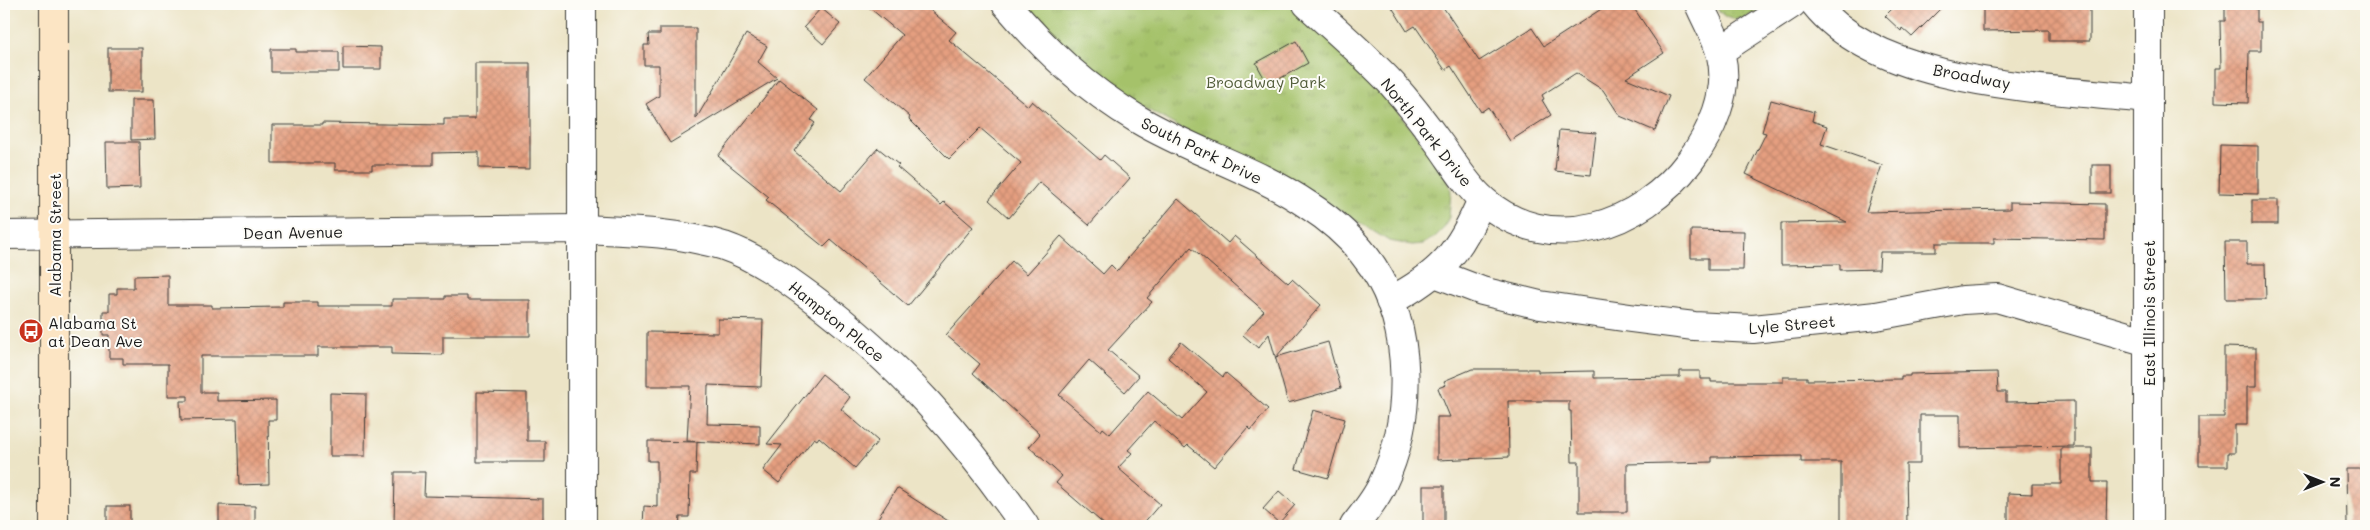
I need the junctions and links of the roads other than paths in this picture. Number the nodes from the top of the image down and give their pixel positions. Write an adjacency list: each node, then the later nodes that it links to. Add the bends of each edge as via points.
1 (54, 4): 13 (main road, Alabama Street)
2 (582, 4): 12 (street)
3 (1006, 4): 16 (street, South Park Drive, via 1046,51 1074,76 1138,120 1276,185 1339,228 1363,253)
4 (1307, 4): 11 (street, North Park Drive, via 1391,84)
5 (1699, 4): 9 (street)
6 (1792, 4): 9 (street)
7 (1816, 4): 10 (street, Broadway, via 1840,29 1863,44 1901,61 2013,85)
8 (2148, 4): 10 (street, East Illinois Street)
9 (1720, 51): 11 (street, North Park Drive, via 1723,80 1719,103 1696,153 1669,184 1622,216 1583,230 1546,230 1513,220)
10 (2148, 99): 17 (street, East Illinois Street)
11 (1482, 199): 15 (street, via 1462,241)
12 (582, 229): 13 (street, Dean Avenue); 19 (street); 20 (street, Hampton Place, via 674,236 724,246 757,261 790,282 837,317 923,396 962,439)
13 (54, 234): 14 (street, Dean Avenue); 18 (main road, Alabama Street)
14 (4, 235)
15 (1435, 273): 16 (street); 17 (street, Lyle Street, via 1482,291 1540,305 1694,326 1753,329 1876,316 1963,300 1997,298)
16 (1390, 301): 21 (street, South Park Drive, via 1404,363 1403,419 1381,487)
17 (2148, 342): 22 (street, East Illinois Street)
18 (54, 526)
19 (582, 526)
20 (1025, 526)
21 (1354, 526)
22 (2148, 526)

